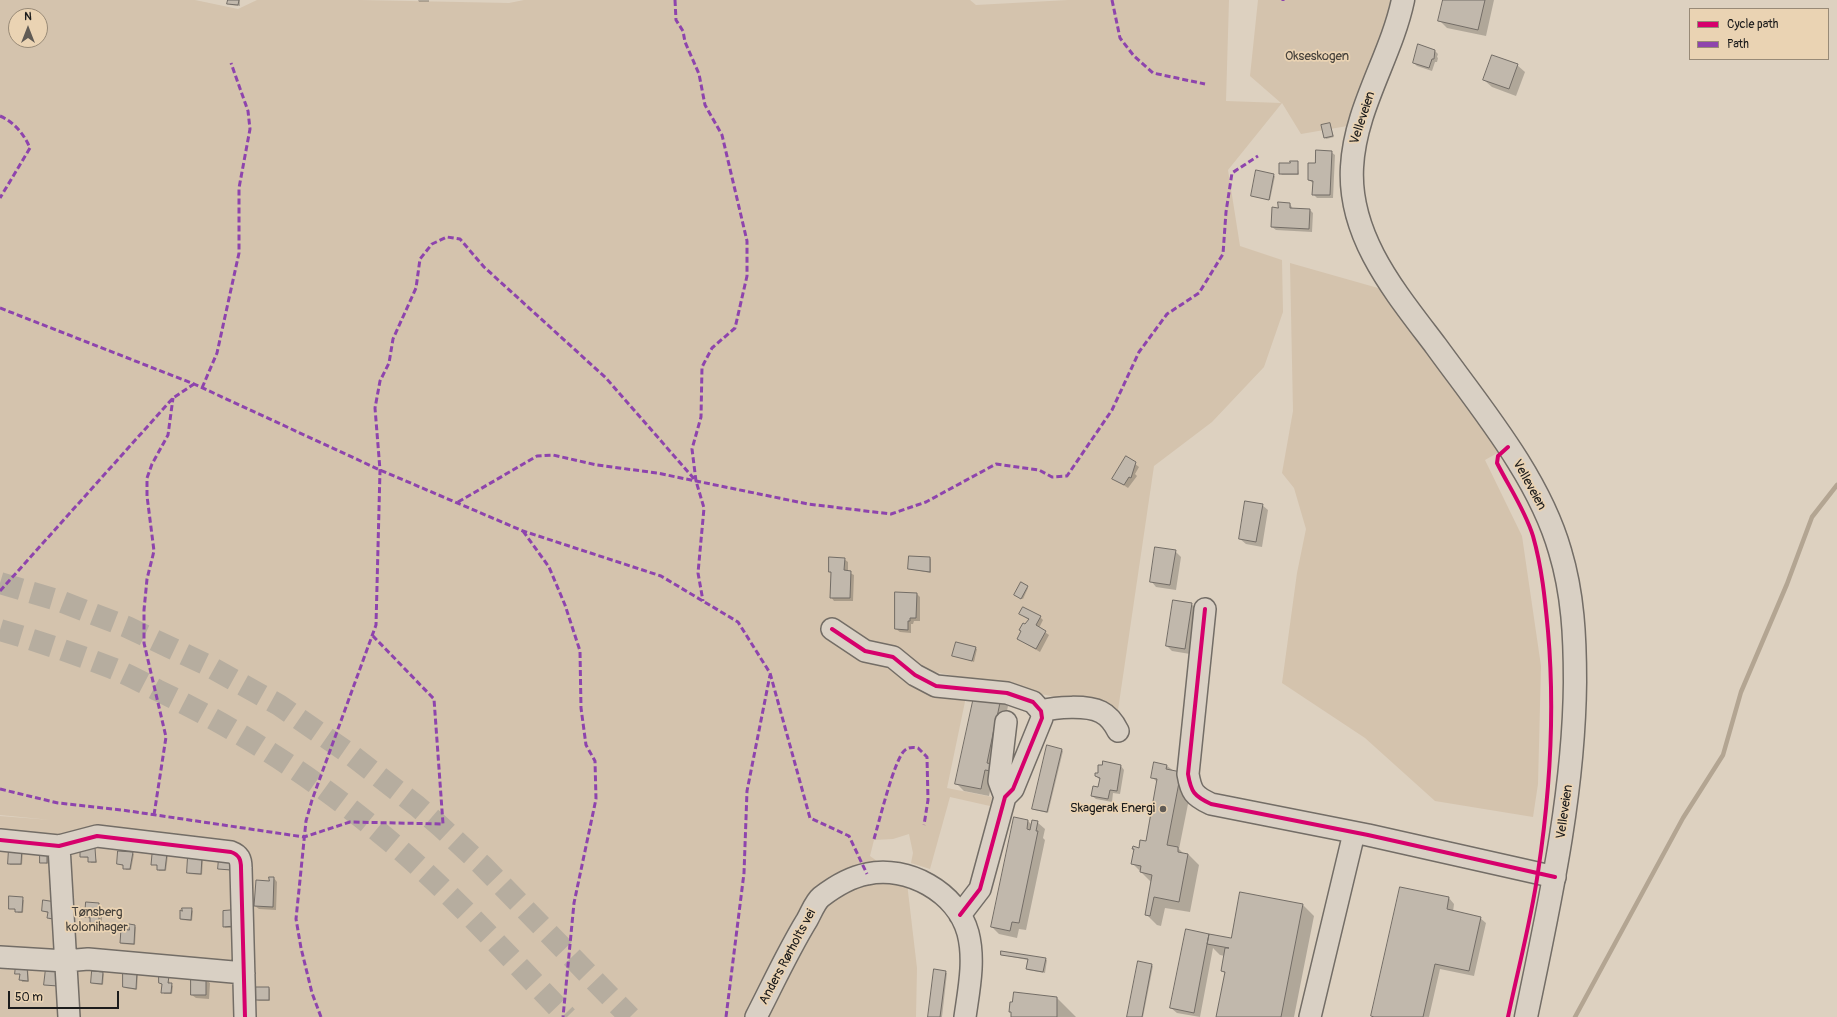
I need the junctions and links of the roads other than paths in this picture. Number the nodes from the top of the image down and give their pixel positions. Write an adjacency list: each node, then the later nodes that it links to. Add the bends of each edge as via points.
1 (1403, 0): 11 (main road, Velleveien, via 1353,148 1354,197 1363,235 1373,256 1403,303 1469,392 1519,466 1544,511 1560,550 1571,602 1575,656 1567,800)
2 (1205, 609): 8 (street, via 1188,774 1190,788 1198,798 1211,804)
3 (832, 629): 4 (street, via 865,651 893,657 915,675 936,686 1007,693 1034,702)
4 (1041, 711): 6 (street, via 1054,707 1101,712 1110,718); 7 (street, via 1042,718 1013,789)
5 (1006, 722): 7 (street, via 999,781)
6 (1118, 731)
7 (1005, 797): 12 (street, via 980,889)
8 (1354, 833): 11 (street); 20 (street)
9 (0, 840): 10 (street)
10 (59, 846): 14 (street); 15 (street, via 97,836 237,854 242,868)
11 (1555, 877): 21 (main road, Velleveien)
12 (960, 915): 18 (street, Anders Rørholts vei, via 936,890 909,876 892,872 867,874 837,886 820,898 794,941); 19 (street, Anders Rørholts vei, via 968,932 972,962)
13 (0, 957): 14 (street)
14 (65, 962): 15 (street, via 88,960); 16 (street)
15 (244, 973): 17 (street)
16 (69, 1017)
17 (245, 1017)
18 (756, 1017)
19 (965, 1017)
20 (1310, 1017)
21 (1526, 1017)

